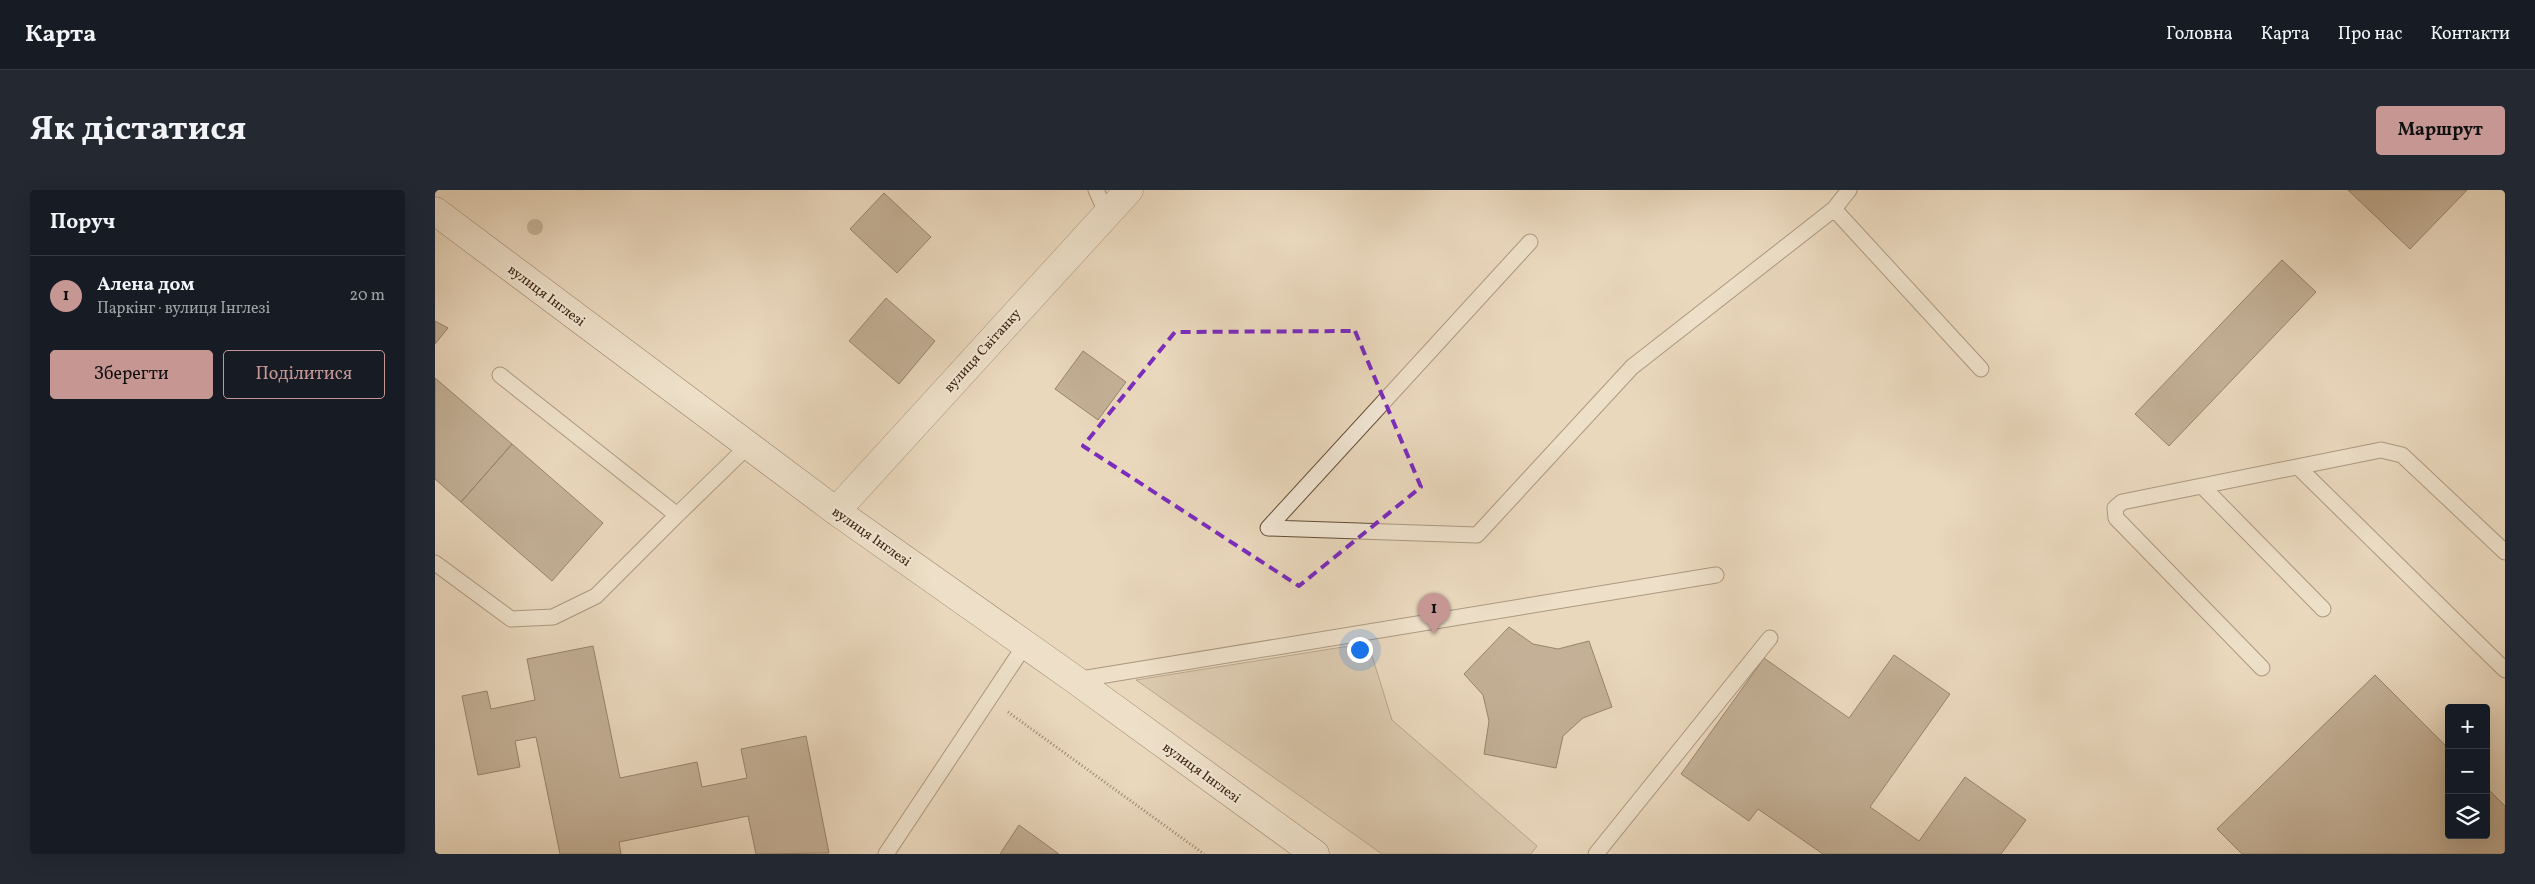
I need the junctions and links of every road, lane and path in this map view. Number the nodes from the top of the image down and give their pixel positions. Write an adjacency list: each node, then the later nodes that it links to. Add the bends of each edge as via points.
1 (1096, 190): 6 (lane)
2 (1129, 190): 6 (main road, вулиця Світанку)
3 (1849, 190): 4 (lane)
4 (1834, 209): 7 (lane, via 1632,367 1477,535 1268,528); 8 (lane)
5 (435, 210): 10 (main road, вулиця Інглезі)
6 (1107, 214): 13 (main road, вулиця Світанку)
7 (1531, 242)
8 (1981, 369)
9 (500, 375): 14 (lane)
10 (748, 446): 13 (main road, вулиця Інглезі); 14 (lane)
11 (2298, 467): 12 (lane); 15 (lane, via 2381,450 2403,455); 22 (lane)
12 (2202, 486): 18 (lane); 21 (lane, via 2122,502 2115,508 2116,518)
13 (835, 511): 20 (main road, вулиця Інглезі)
14 (677, 515): 16 (lane, via 596,596 553,617 511,619)
15 (2505, 552)
16 (435, 563)
17 (1716, 575): 23 (lane)
18 (2323, 609)
19 (1770, 638): 28 (lane)
20 (1025, 645): 23 (main road, вулиця Інглезі); 24 (lane)
21 (2262, 668)
22 (2505, 670)
23 (1075, 680): 27 (main road, вулиця Інглезі)
24 (989, 698): 25 (lane); 26 (path)
25 (889, 853)
26 (1204, 854)
27 (1315, 854)
28 (1596, 854)

